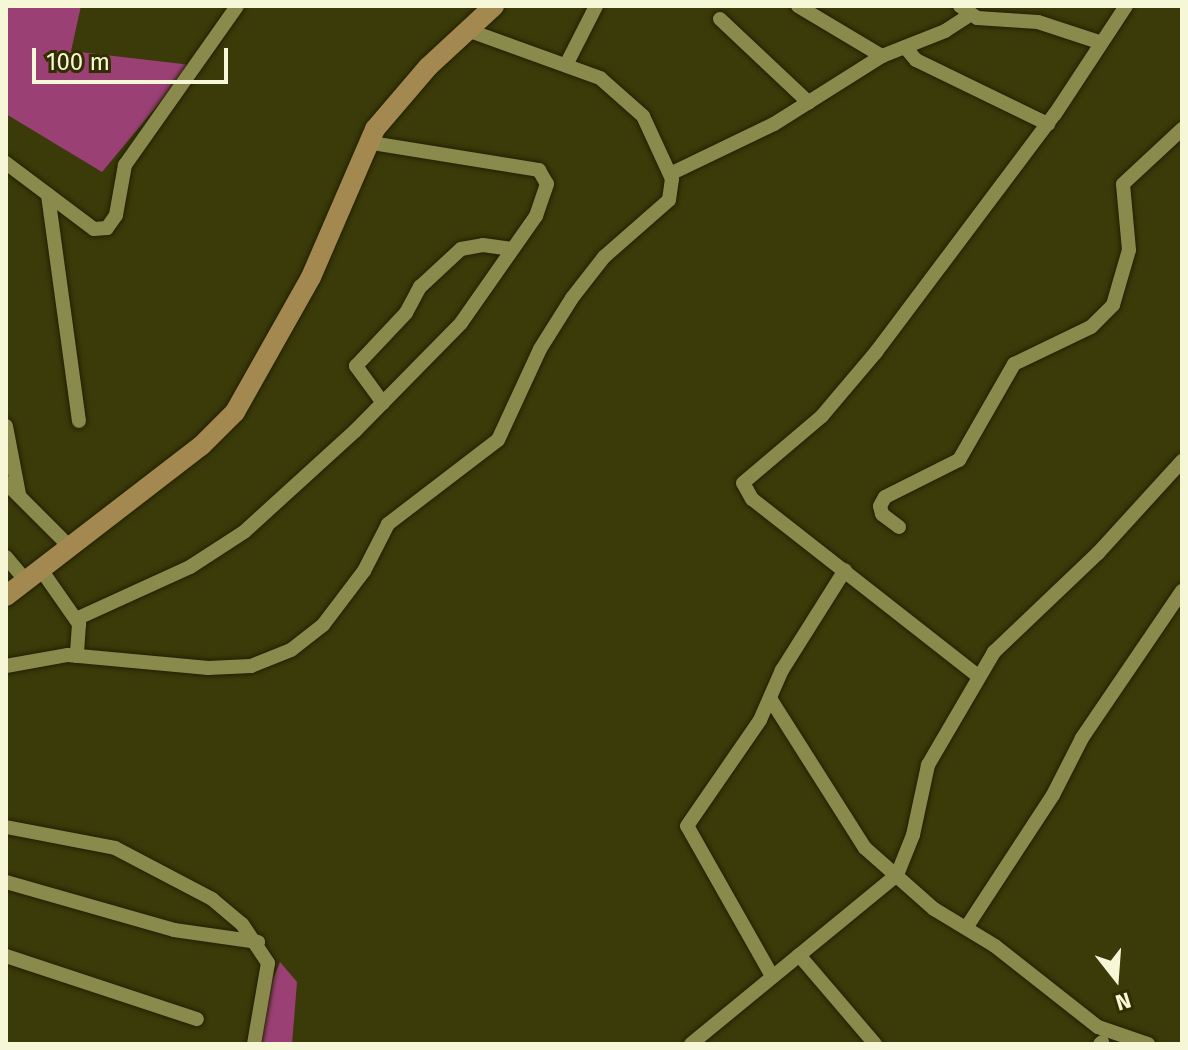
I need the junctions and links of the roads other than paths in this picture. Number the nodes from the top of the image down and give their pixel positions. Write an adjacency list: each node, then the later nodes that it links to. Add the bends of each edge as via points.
1 (237, 6): 19 (street, via 125,165 116,215 107,228 94,229)
2 (494, 6): 8 (main road)
3 (596, 6): 12 (street)
4 (798, 6): 11 (street)
5 (1126, 6): 9 (street)
6 (966, 10): 9 (street, via 1038,22); 10 (street)
7 (720, 19): 13 (street)
8 (470, 31): 12 (street); 16 (main road, via 404,92)
9 (1099, 42): 14 (street)
10 (905, 47): 11 (street); 14 (street, via 916,60)
11 (882, 56): 13 (street)
12 (566, 65): 18 (street, via 600,78 643,116)
13 (809, 103): 18 (street)
14 (1048, 124): 30 (street, via 822,416 743,483 752,499)
15 (1182, 129): 27 (street, via 1123,184 1129,250 1113,305 1091,327 1014,364 959,460 885,497 882,514)
16 (367, 142): 20 (street, via 539,170 547,184 536,216); 28 (main road, via 311,277 235,412 201,446)
17 (6, 163): 19 (street)
18 (670, 174): 35 (street, via 669,200 604,257 572,298 540,349 498,440 422,493 388,524 364,571 323,625 291,650 251,666 208,668)
19 (48, 195): 22 (street)
20 (512, 249): 21 (street, via 461,323); 21 (street, via 461,249 420,287 406,313 356,366)
21 (383, 403): 34 (street, via 244,532 190,567)
22 (79, 421)
23 (6, 426): 26 (street)
24 (1182, 461): 37 (street, via 1098,553 1035,608)
25 (6, 483): 26 (street)
26 (19, 494): 28 (street)
27 (899, 527)
28 (70, 547): 31 (main road)
29 (6, 557): 31 (street)
30 (845, 570): 37 (street); 38 (street, via 782,670)
31 (34, 576): 33 (main road); 34 (street)
32 (1182, 591): 42 (street, via 1082,738 1053,795)
33 (6, 596)
34 (76, 619): 35 (street)
35 (77, 656): 36 (street)
36 (6, 666)
37 (978, 676): 40 (street, via 928,765 913,835)
38 (771, 700): 40 (street, via 865,848); 46 (street, via 687,826)
39 (6, 827): 43 (street, via 115,848 212,899)
40 (897, 875): 42 (street, via 934,909); 44 (street)
41 (6, 882): 43 (street, via 174,930)
42 (966, 928): 49 (street)
43 (258, 942): 50 (street, via 268,963)
44 (799, 955): 46 (street); 52 (street)
45 (6, 956): 47 (street)
46 (772, 976): 48 (street)
47 (197, 1019)
48 (708, 1038): 51 (street)
49 (1101, 1039): 53 (street)
50 (254, 1044)
51 (691, 1044)
52 (875, 1044)
53 (1148, 1044)

